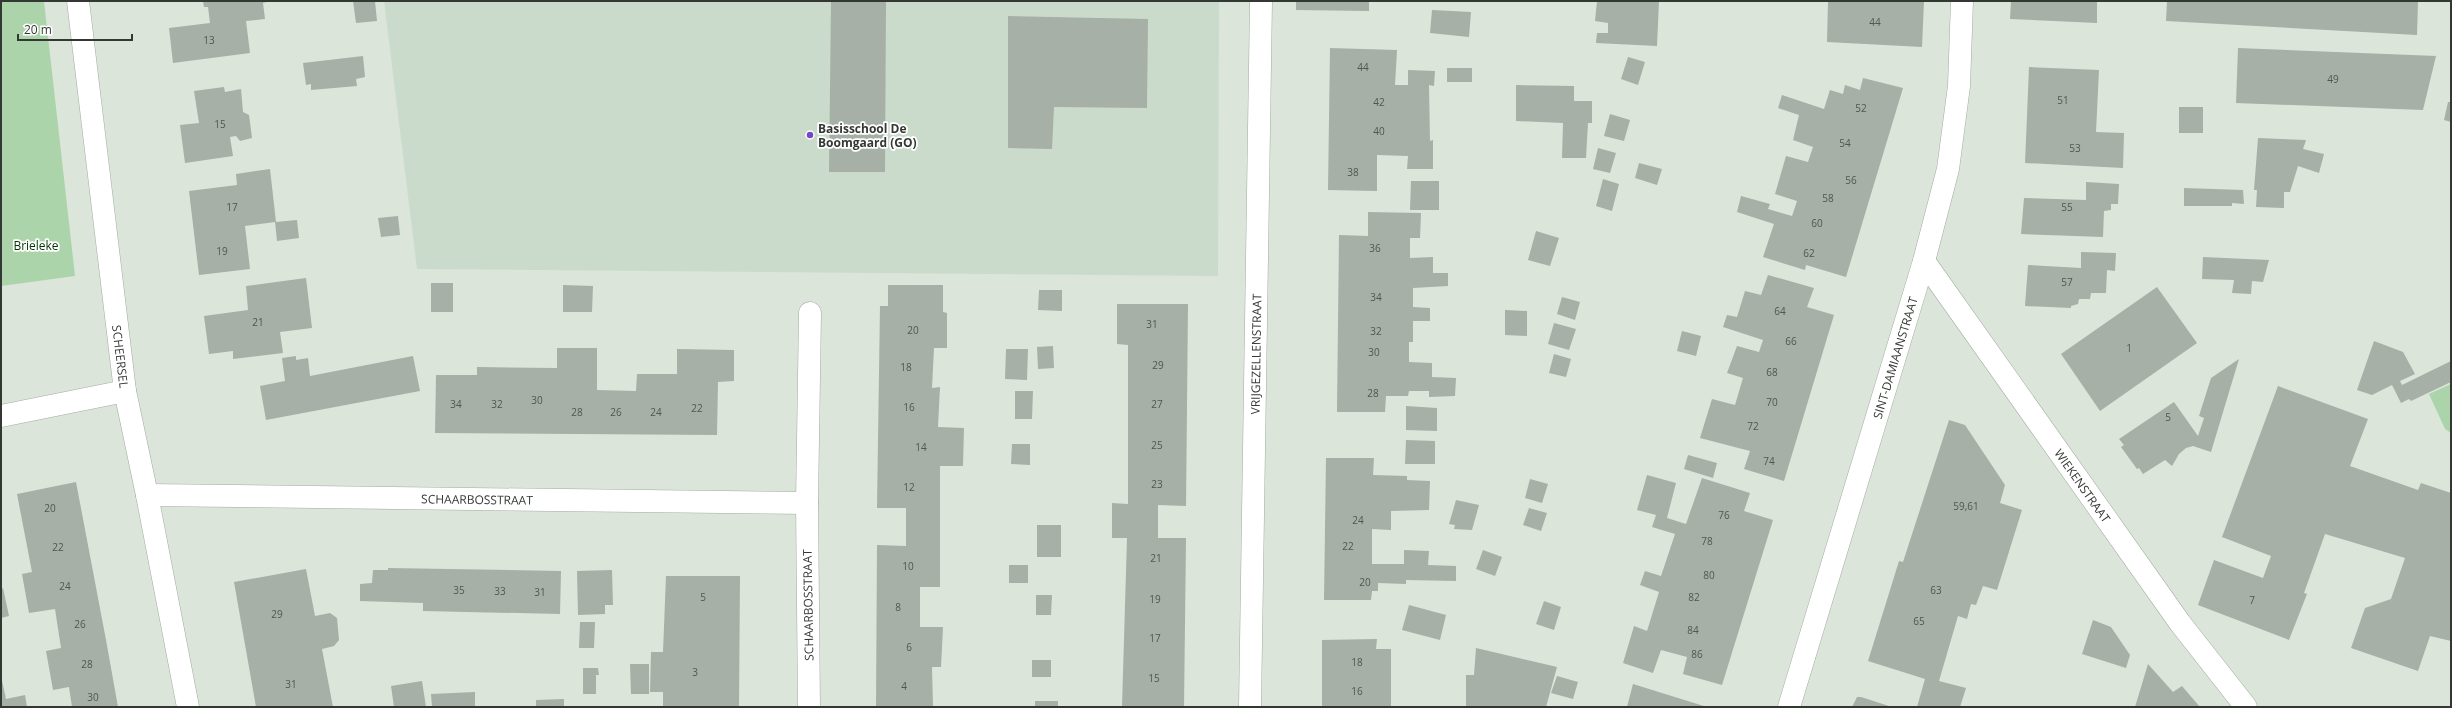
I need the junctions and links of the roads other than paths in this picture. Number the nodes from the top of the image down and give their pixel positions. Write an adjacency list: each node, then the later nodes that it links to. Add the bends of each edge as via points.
1 (78, 1): 6 (street, SCHEERSEL)
2 (1261, 1): 12 (street, VRIJGEZELLENSTRAAT)
3 (1962, 1): 4 (street, SINT-DAMIAANSTRAAT, via 1959,86 1948,169)
4 (1924, 261): 13 (street, SINT-DAMIAANSTRAAT); 14 (street, WIEKENSTRAAT, via 2180,623)
5 (810, 313): 9 (street, SCHAARBOSSTRAAT)
6 (125, 391): 7 (street); 8 (street, SCHEERSEL)
7 (1, 416)
8 (147, 495): 9 (street, SCHAARBOSSTRAAT); 10 (street, SCHEERSEL)
9 (807, 503): 11 (street, SCHAARBOSSTRAAT)
10 (188, 707)
11 (809, 707)
12 (1250, 707)
13 (1789, 707)
14 (2246, 707)

